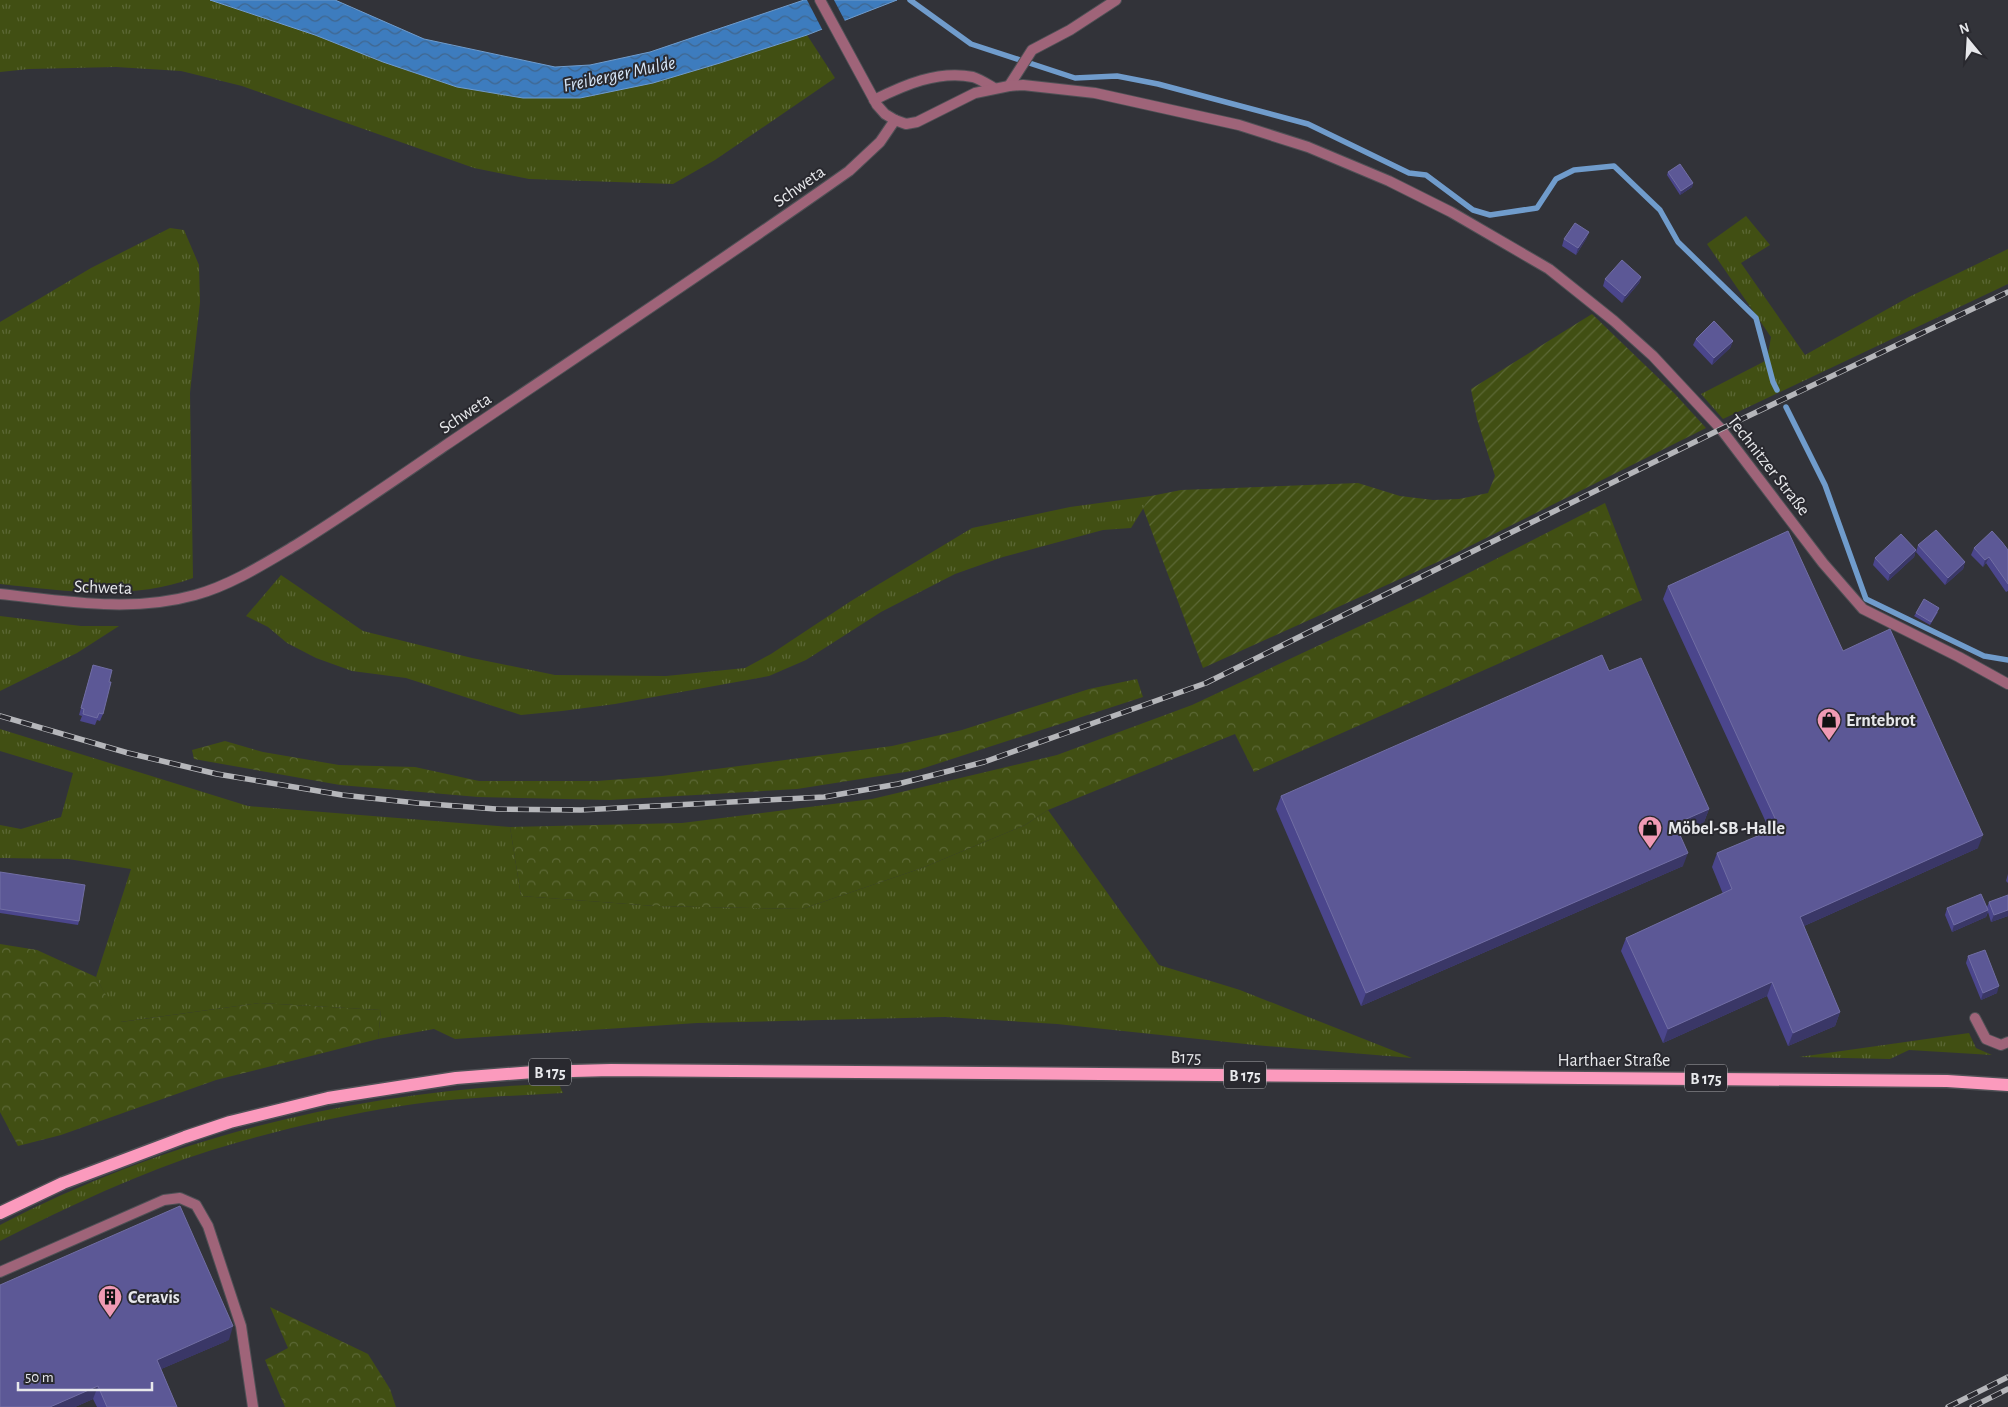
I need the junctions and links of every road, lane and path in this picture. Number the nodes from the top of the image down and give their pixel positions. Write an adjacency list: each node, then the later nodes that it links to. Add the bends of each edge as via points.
1 (820, 0): 5 (street)
2 (1116, 0): 3 (street, via 1032,50)
3 (1009, 86): 4 (street, Technitzer Straße); 8 (street, Technitzer Straße, via 1104,95 1239,125 1308,147 1389,181 1451,212 1549,269 1659,362 1721,429 1863,609)
4 (994, 88): 5 (street, via 974,77 949,75 908,83); 6 (street, Technitzer Straße, via 975,93 917,122 906,124)
5 (874, 100): 6 (street, via 885,114)
6 (895, 120): 7 (street, Schweta, via 880,142 859,162 797,208 266,563 224,584 167,602 120,605)
7 (0, 594)
8 (2008, 684)
9 (1975, 1018): 10 (street, via 1986,1039 2001,1045)
10 (2008, 1042)
11 (1369, 1076): 12 (main road, Harthaer Straße / B 175, via 1947,1081); 13 (main road, B175 / B 175, via 611,1070 456,1078 328,1098 230,1122 63,1183)
12 (2008, 1085)
13 (0, 1213)
14 (0, 1272): 15 (street, via 164,1200 180,1198 196,1205 208,1226 241,1326)
15 (253, 1407)

